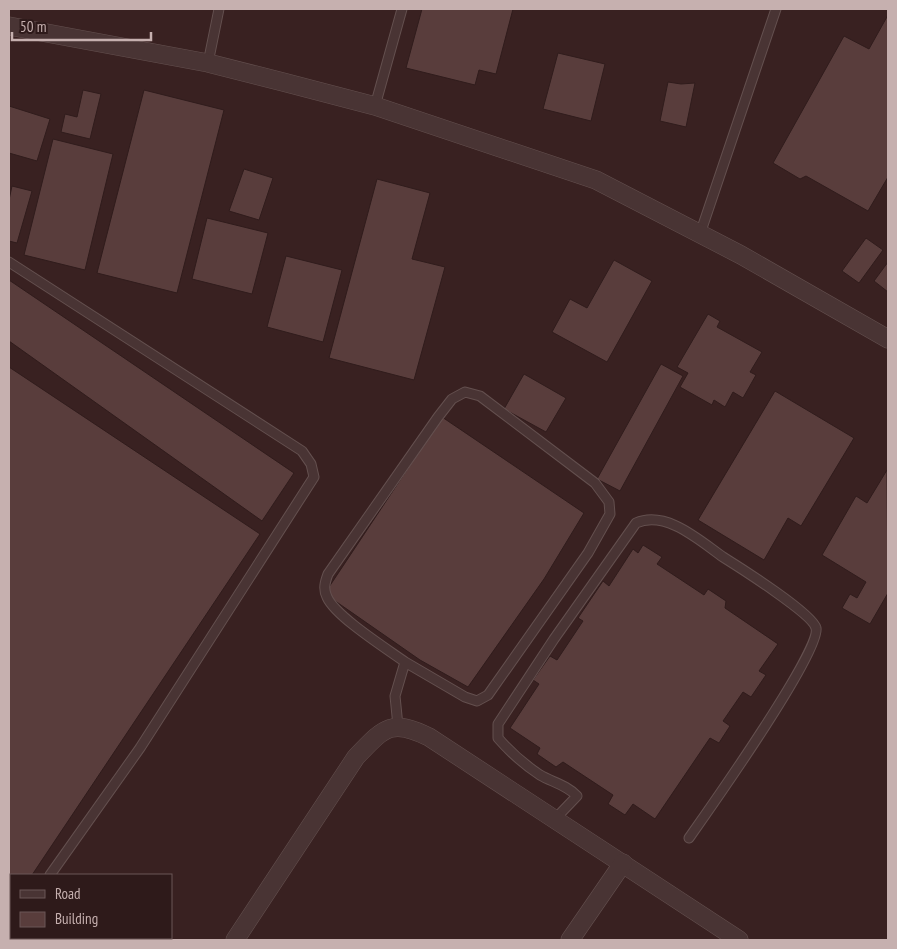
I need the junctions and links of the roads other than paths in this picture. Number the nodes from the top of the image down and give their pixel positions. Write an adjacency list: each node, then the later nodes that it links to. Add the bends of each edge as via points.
1 (219, 9): 5 (lane)
2 (402, 9): 6 (lane)
3 (776, 9): 7 (lane)
4 (9, 26): 5 (street)
5 (208, 63): 6 (street)
6 (375, 106): 7 (street, via 596,180)
7 (700, 234): 9 (street)
8 (9, 262): 15 (lane, via 302,451 311,464 314,477 140,748)
9 (888, 339)
10 (405, 662): 10 (lane, via 465,697 477,701 488,695 588,552 610,514 609,502 595,483 480,396 465,392 452,399 438,417 328,574 324,586 336,610); 11 (lane, via 395,696)
11 (398, 726): 12 (street, via 409,727 430,737); 16 (street, via 379,734 356,758)
12 (555, 819): 13 (lane, via 577,796 540,775 507,748 498,738 498,724 636,524 647,518 661,520 690,534 810,618 816,628 816,638 799,672); 14 (street)
13 (689, 838)
14 (623, 863): 17 (street); 18 (street)
15 (51, 874)
16 (235, 940)
17 (570, 940)
18 (739, 940)

